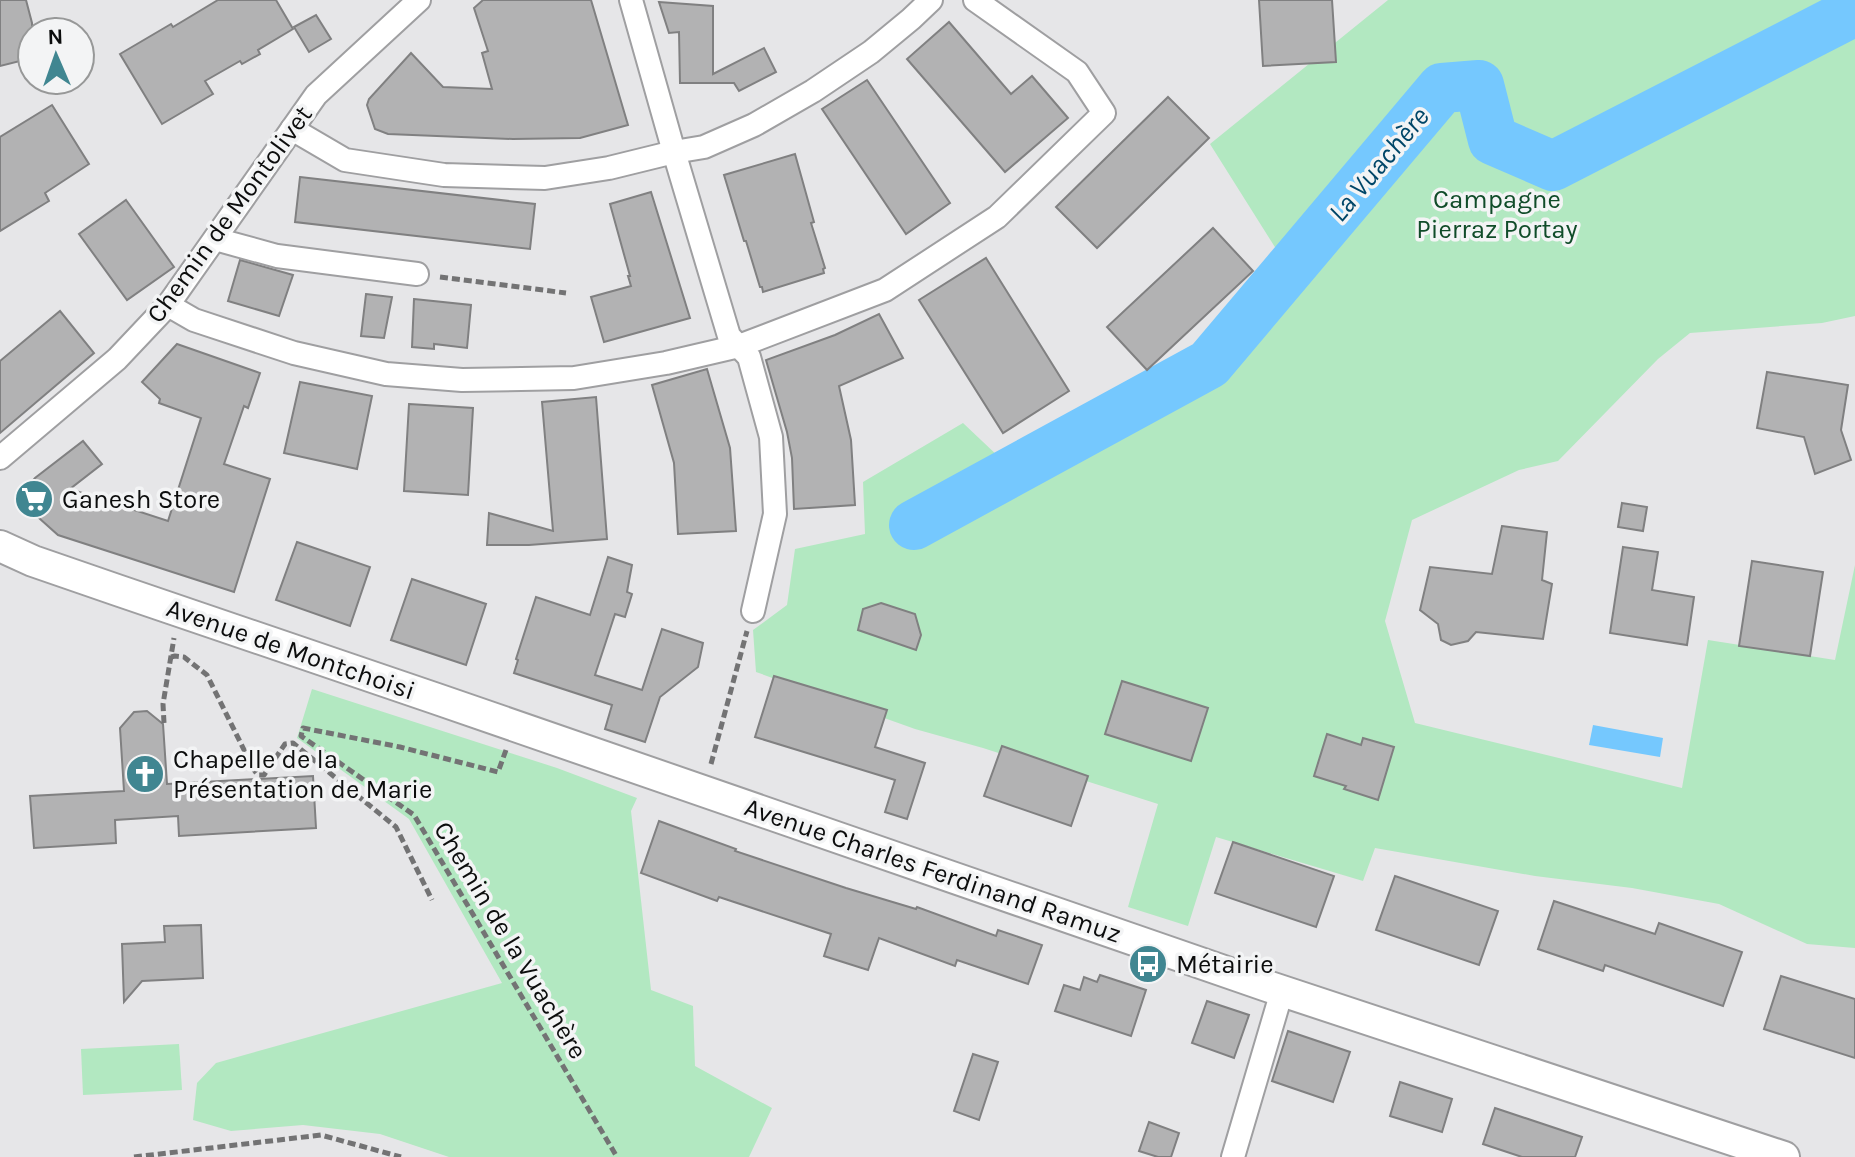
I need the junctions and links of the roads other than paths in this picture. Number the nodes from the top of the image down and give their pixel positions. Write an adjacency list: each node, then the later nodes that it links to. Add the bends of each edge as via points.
1 (419, 0): 5 (street, Chemin de Montolivet, via 316,95)
2 (631, 0): 6 (street)
3 (931, 0): 6 (street, via 871,52 813,91 704,147)
4 (975, 0): 10 (street, via 1077,72 1104,113 997,217 885,290)
5 (292, 129): 6 (street, via 345,160 444,175 545,178); 7 (street, Chemin de Montolivet)
6 (674, 152): 10 (street, via 729,336)
7 (215, 239): 8 (street, via 277,256); 9 (street, Chemin de Montolivet)
8 (417, 274)
9 (168, 305): 10 (street, via 194,320 294,353 386,374 462,380 574,378); 11 (street, Chemin de Montolivet, via 117,359)
10 (739, 346): 13 (street, via 749,357 771,437 775,514)
11 (0, 458)
12 (0, 546): 14 (street, Avenue de Montchoisi)
13 (753, 611)
14 (583, 750): 15 (street, Avenue Charles Ferdinand Ramuz)
15 (1282, 991): 16 (street); 17 (street, Avenue Charles Ferdinand Ramuz)
16 (1233, 1157)
17 (1784, 1157)

